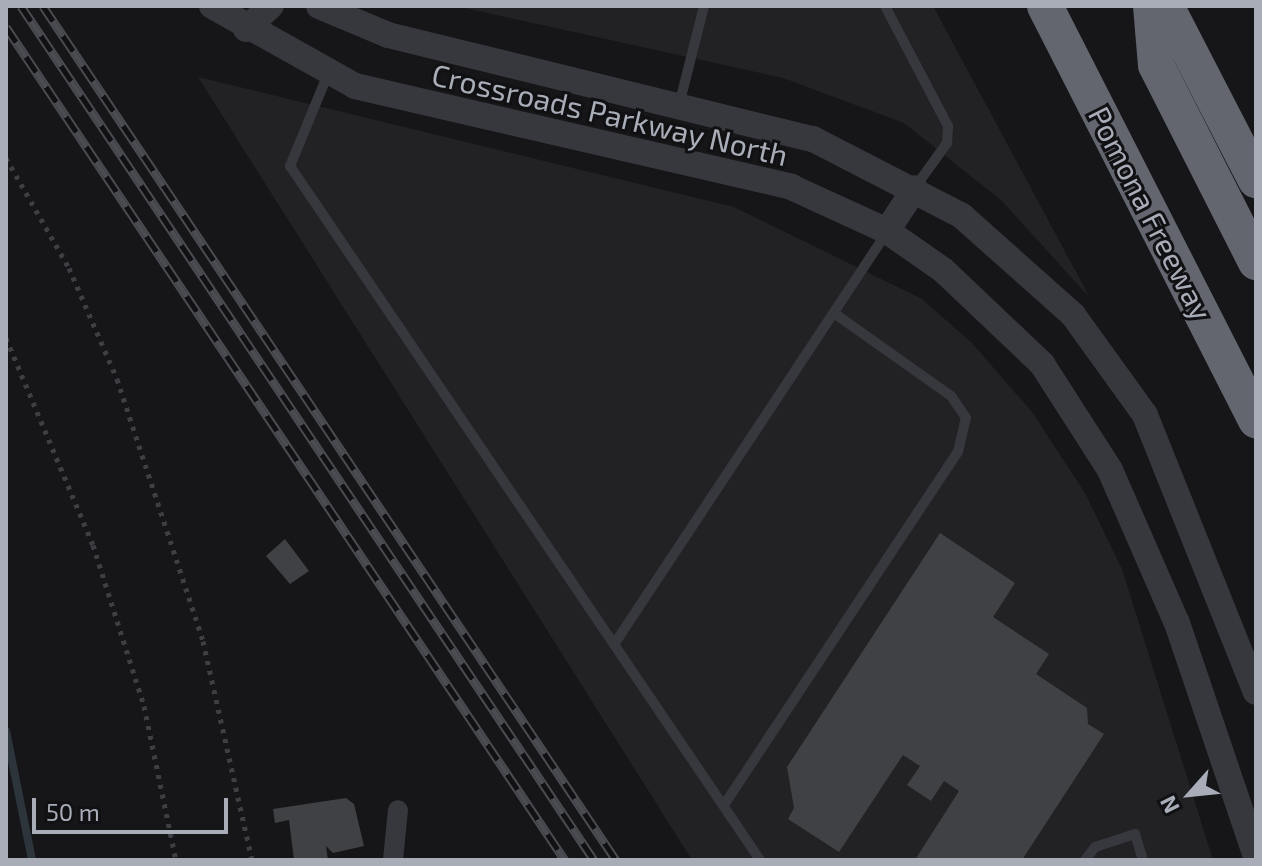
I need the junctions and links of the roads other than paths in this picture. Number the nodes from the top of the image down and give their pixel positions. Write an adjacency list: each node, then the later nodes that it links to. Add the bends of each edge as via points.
1 (212, 6): 9 (street, Crossroads Parkway North)
2 (271, 6): 9 (street)
3 (319, 6): 11 (street, Crossroads Parkway North, via 388,35)
4 (704, 6): 11 (lane)
5 (885, 6): 13 (lane, via 948,126 947,143)
6 (1045, 6): 17 (highway, Pomona Freeway)
7 (1151, 6): 15 (highway, via 1156,65)
8 (1166, 6): 12 (highway)
9 (246, 29): 10 (street, Crossroads Parkway North)
10 (328, 74): 14 (street, Crossroads Parkway North, via 420,106 749,174); 18 (lane, via 290,166)
11 (679, 105): 13 (street, Crossroads Parkway North, via 813,139)
12 (1256, 180)
13 (915, 188): 14 (street); 19 (street, Crossroads Parkway North, via 1006,251 1105,354 1145,415 1187,506)
14 (887, 231): 16 (lane); 22 (street, Crossroads Parkway North, via 993,312 1079,414 1177,623)
15 (1256, 262)
16 (835, 314): 18 (lane); 20 (lane, via 951,396 966,418 958,452)
17 (1256, 420)
18 (615, 643): 20 (lane)
19 (1256, 692)
20 (724, 805): 24 (lane)
21 (398, 810): 23 (street)
22 (1256, 857)
23 (393, 860)
24 (760, 860)
25 (1085, 860): 26 (lane, via 1095,847 1135,834)
26 (1143, 860)

